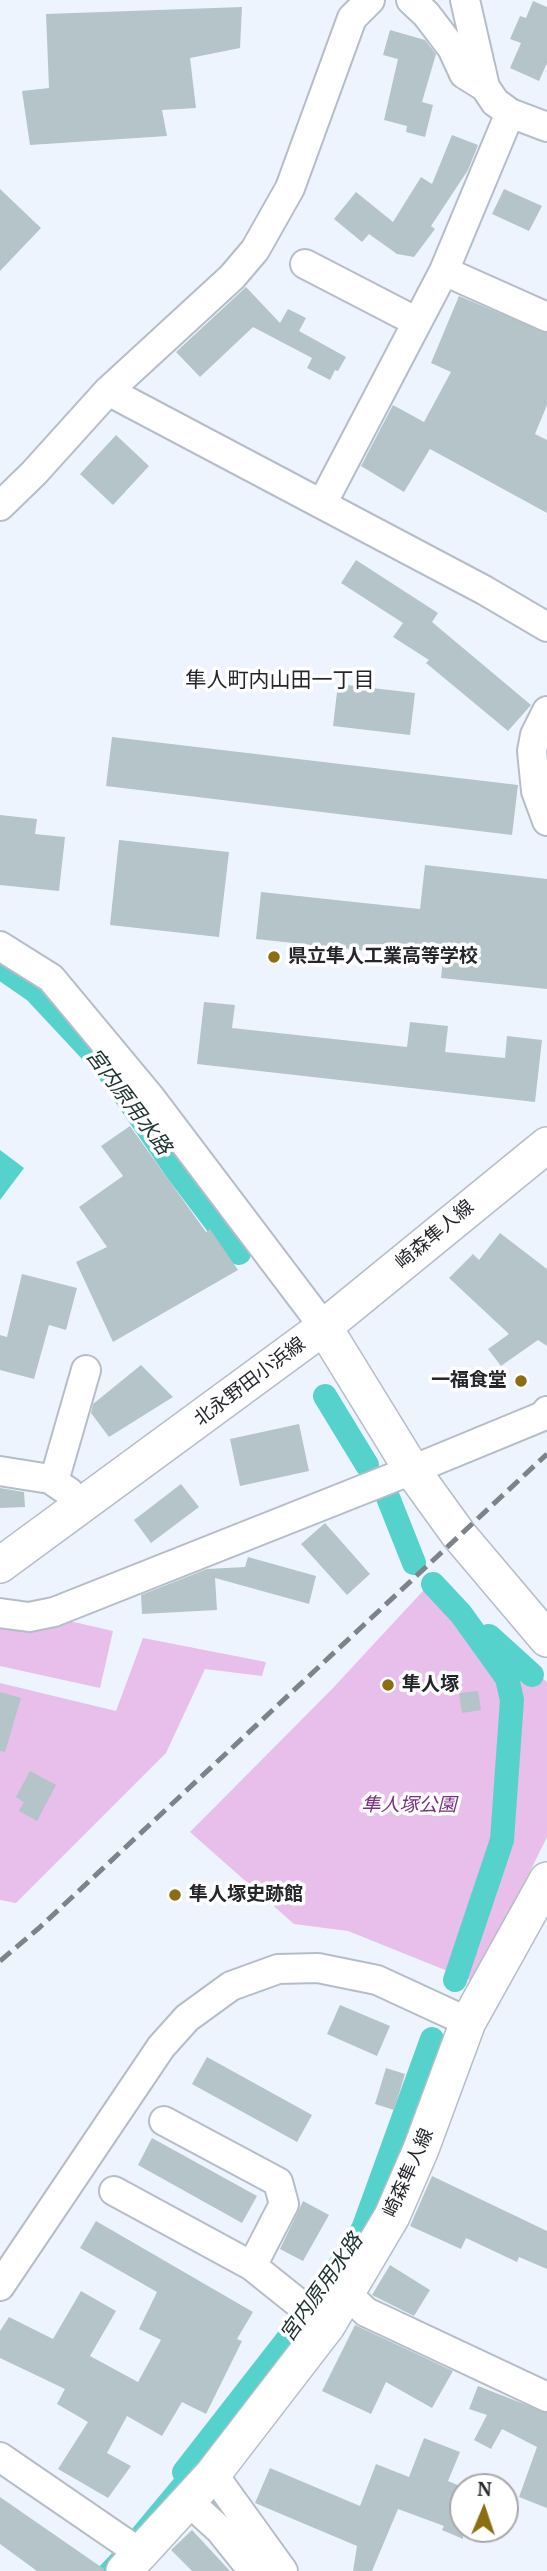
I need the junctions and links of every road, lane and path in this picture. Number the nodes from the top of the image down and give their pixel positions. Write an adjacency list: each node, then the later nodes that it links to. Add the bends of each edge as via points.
1 (370, 0): 11 (street, via 352,18 290,188 255,250 232,278)
2 (411, 0): 4 (street, via 452,48 464,74)
3 (465, 0): 4 (street)
4 (485, 87): 5 (street)
5 (510, 113): 6 (street); 8 (street)
6 (547, 127)
7 (305, 264): 10 (street)
8 (444, 271): 9 (street); 10 (street)
9 (547, 317)
10 (417, 322): 12 (street)
11 (107, 391): 12 (street); 13 (street)
12 (322, 504): 14 (street)
13 (0, 506)
14 (547, 627)
15 (547, 711): 16 (street, via 532,751 536,791)
16 (547, 821)
17 (0, 946): 19 (street, via 51,978 150,1097)
18 (547, 1145): 19 (main road, 崎森隼人線)
19 (324, 1326): 22 (main road, 北永野田小浜線); 25 (main road, 北永野田小浜線)
20 (86, 1370): 24 (street)
21 (547, 1411): 22 (street)
22 (412, 1470): 27 (street, via 54,1612 29,1617); 28 (main road, 北永野田小浜線, via 459,1535)
23 (0, 1471): 24 (street)
24 (54, 1481): 25 (street)
25 (86, 1502): 26 (main road, 北永野田小浜線)
26 (0, 1565)
27 (0, 1613)
28 (547, 1639)
29 (547, 1880): 30 (main road, 崎森隼人線)
30 (468, 2022): 34 (street, via 377,1980 318,1968 278,1969 231,1986 187,2018 161,2047); 35 (main road, 崎森隼人線, via 392,2216)
31 (164, 2121): 33 (street, via 278,2182 284,2204)
32 (114, 2191): 33 (street)
33 (252, 2266): 36 (street)
34 (0, 2286)
35 (346, 2292): 36 (main road, 崎森隼人線); 37 (street, via 366,2312)
36 (327, 2326): 39 (main road, 崎森隼人線)
37 (547, 2397)
38 (0, 2457): 41 (street)
39 (213, 2474): 40 (main road, 崎森隼人線); 43 (street)
40 (188, 2501): 41 (main road, 崎森隼人線); 42 (street, via 220,2530)
41 (132, 2562)
42 (253, 2571)
43 (283, 2571)

